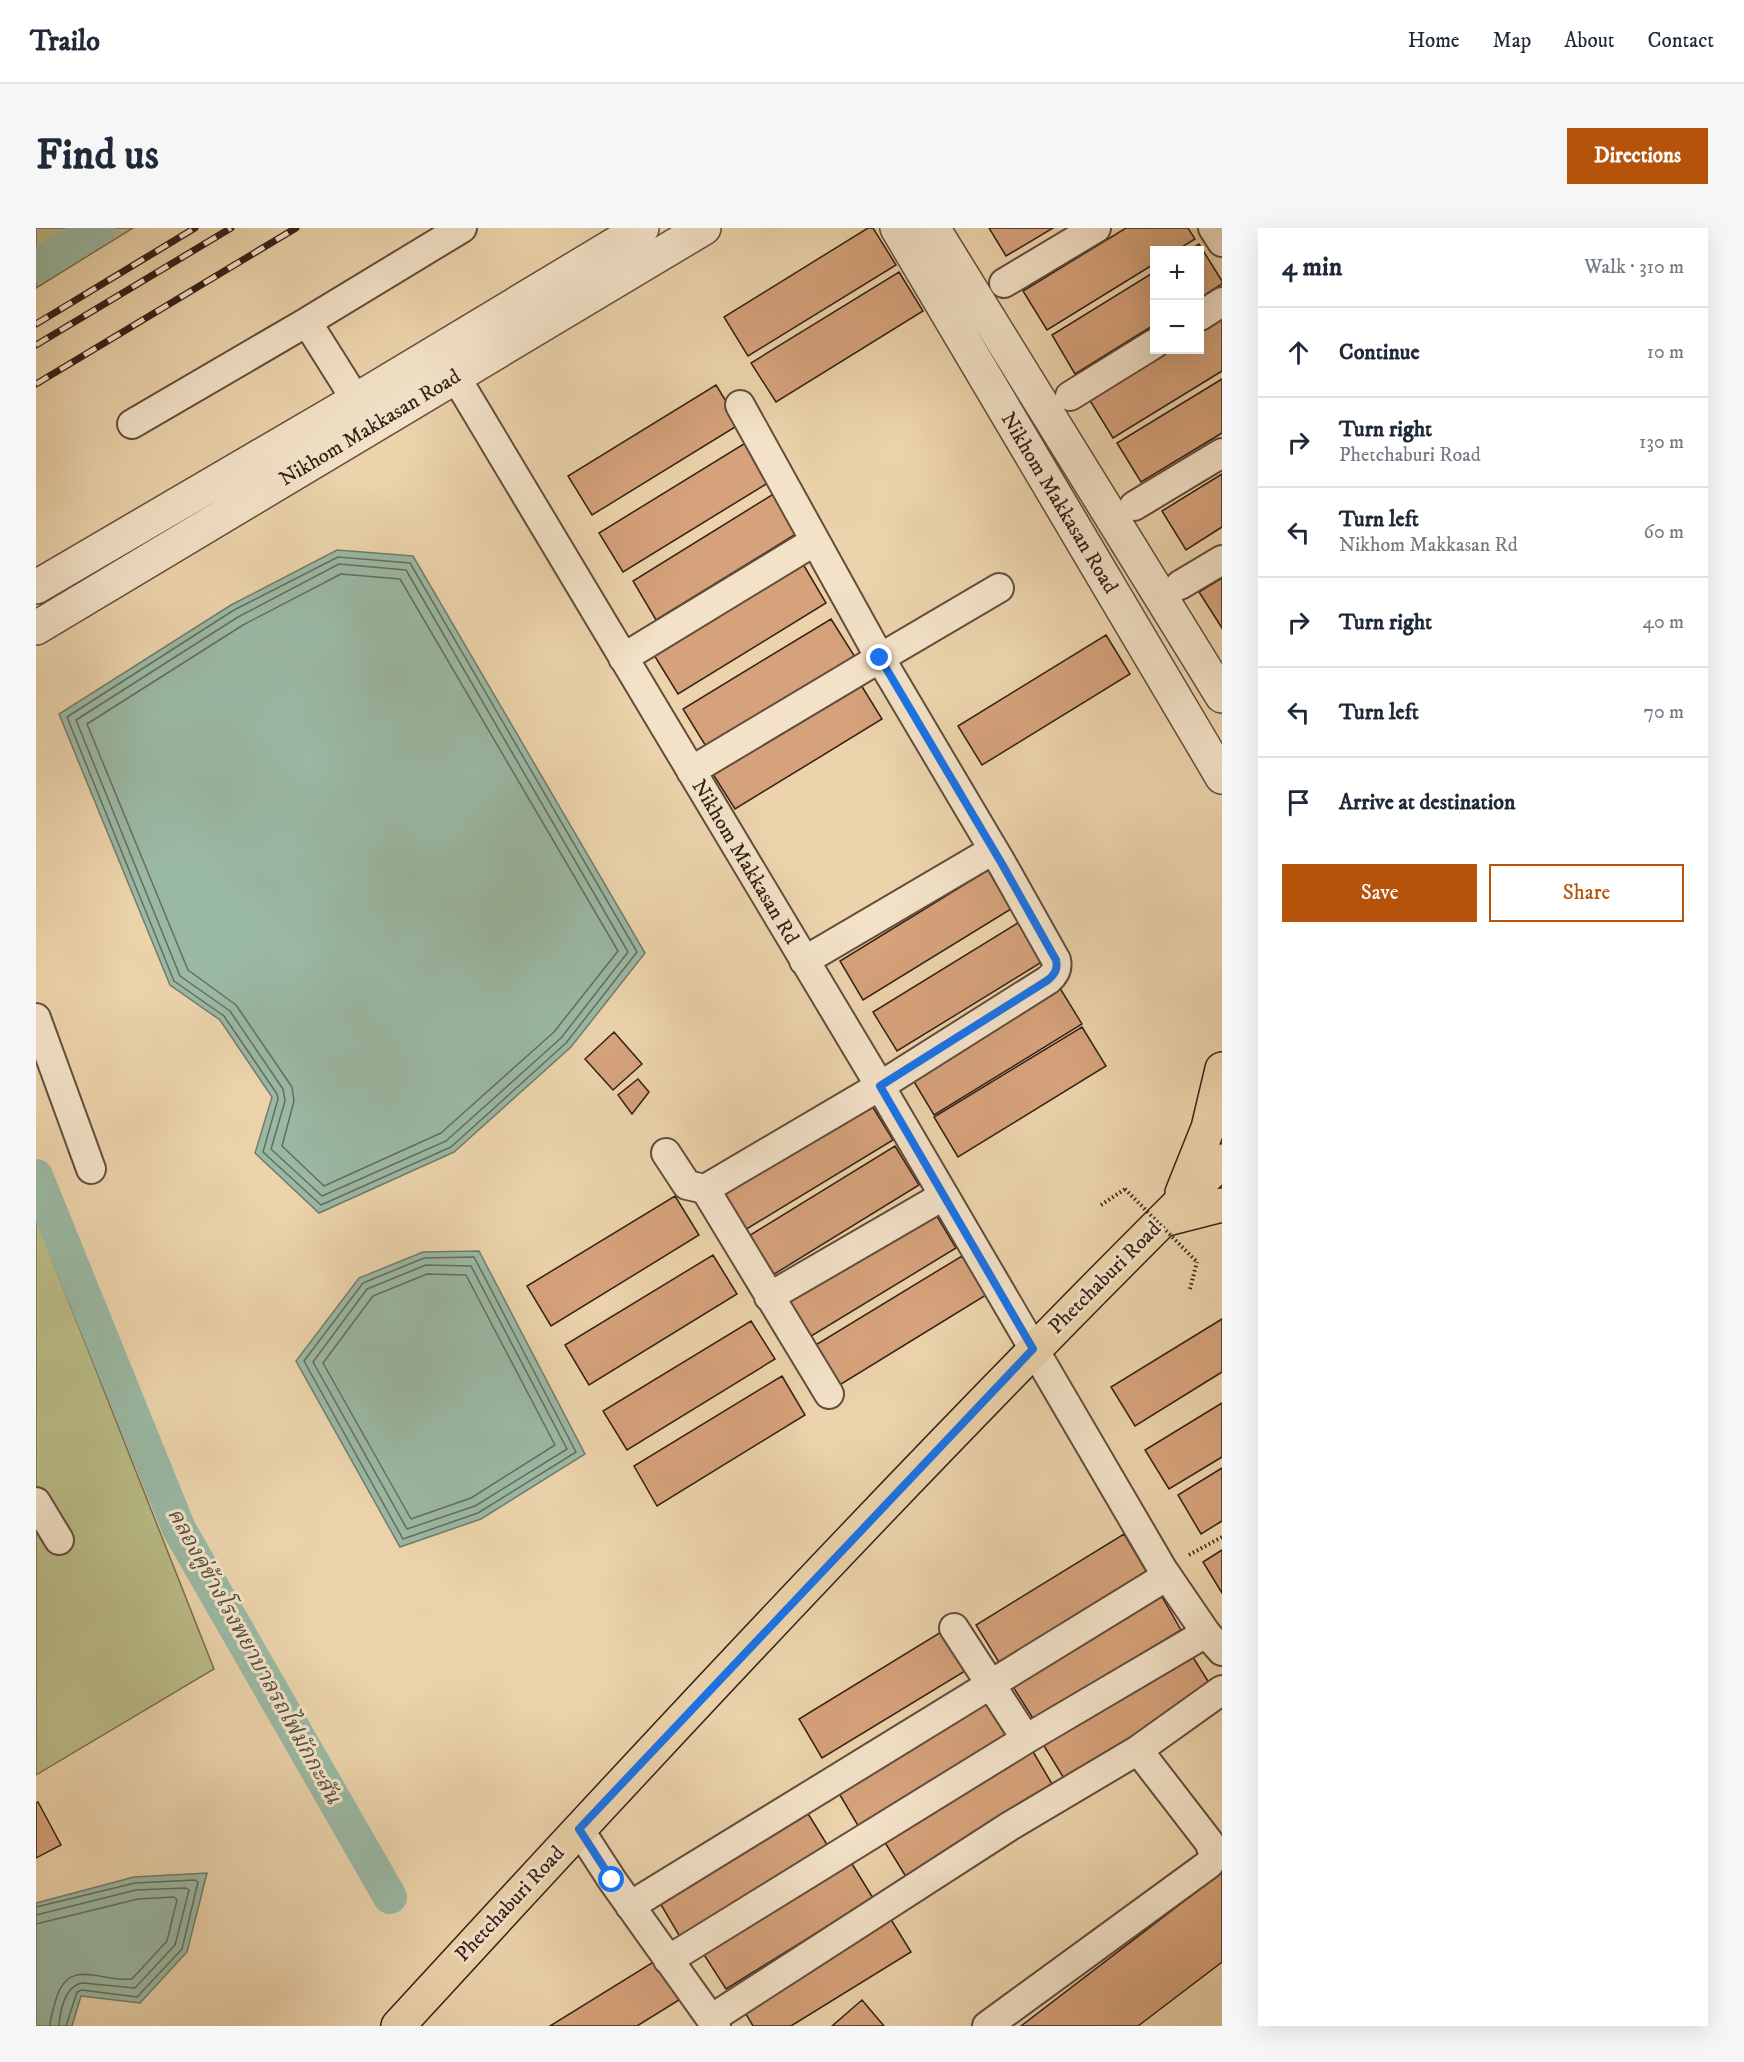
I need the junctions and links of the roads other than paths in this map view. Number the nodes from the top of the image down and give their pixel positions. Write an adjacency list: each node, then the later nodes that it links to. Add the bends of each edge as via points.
1 (462, 228): 12 (street)
2 (642, 228): 16 (street, Nikhom Makkasan Road)
3 (704, 228): 14 (street, Nikhom Makkasan Road)
4 (897, 228): 31 (street, Nikhom Makkasan Road)
5 (933, 228): 29 (street, Nikhom Makkasan Road)
6 (1096, 228): 9 (street)
7 (1213, 228): 8 (street)
8 (1222, 242)
9 (1004, 283)
10 (1222, 302): 11 (street)
11 (1204, 313)
12 (307, 322): 16 (street); 18 (street)
13 (1150, 347): 15 (street)
14 (455, 376): 26 (street, Nikhom Makkasan Road); 27 (street, Nikhom Makkasan Rd)
15 (1070, 396)
16 (356, 400): 24 (street, Nikhom Makkasan Road)
17 (740, 405): 21 (street)
18 (132, 424)
19 (1222, 453): 20 (street)
20 (1134, 506)
21 (816, 541): 27 (street); 28 (street)
22 (1222, 560): 23 (street)
23 (1180, 585)
24 (36, 587)
25 (999, 588): 28 (street)
26 (36, 628)
27 (623, 658): 30 (street, Nikhom Makkasan Rd)
28 (880, 658): 30 (street); 32 (street)
29 (1222, 696)
30 (691, 771): 33 (street, Nikhom Makkasan Rd)
31 (1222, 777)
32 (993, 850): 33 (street); 36 (street, via 1056,960 1055,973)
33 (804, 961): 36 (street, Nikhom Makkasan Rd)
34 (36, 1018): 39 (street)
35 (1222, 1069): 43 (main road, via 1208,1128)
36 (880, 1086): 40 (street); 41 (street, Nikhom Makkasan Rd)
37 (666, 1153): 40 (street, via 687,1185)
38 (1222, 1161): 43 (main road, Phetchaburi Road)
39 (91, 1168)
40 (705, 1189): 44 (street)
41 (943, 1196): 44 (street); 45 (street, Nikhom Makkasan Rd)
42 (1222, 1205): 43 (main road)
43 (1169, 1213): 45 (main road, Phetchaburi Road)
44 (769, 1296): 46 (street)
45 (1033, 1349): 49 (street, Nikhom Makkasan Rd); 56 (main road, Phetchaburi Road)
46 (829, 1394)
47 (36, 1502): 48 (street)
48 (59, 1539)
49 (1167, 1576): 51 (street, Nikhom Makkasan Rd); 52 (street)
50 (954, 1628): 52 (street)
51 (1214, 1642): 54 (street)
52 (992, 1684): 54 (street); 57 (street)
53 (1222, 1690): 55 (street)
54 (1026, 1739): 58 (street)
55 (1138, 1750): 59 (street, via 1010,1826); 61 (street, via 1209,1842 1214,1854 1209,1864)
56 (579, 1829): 57 (street); 60 (main road, Phetchaburi Road)
57 (630, 1906): 58 (street)
58 (668, 1960): 59 (street)
59 (713, 2023)
60 (398, 2026)
61 (987, 2026)

